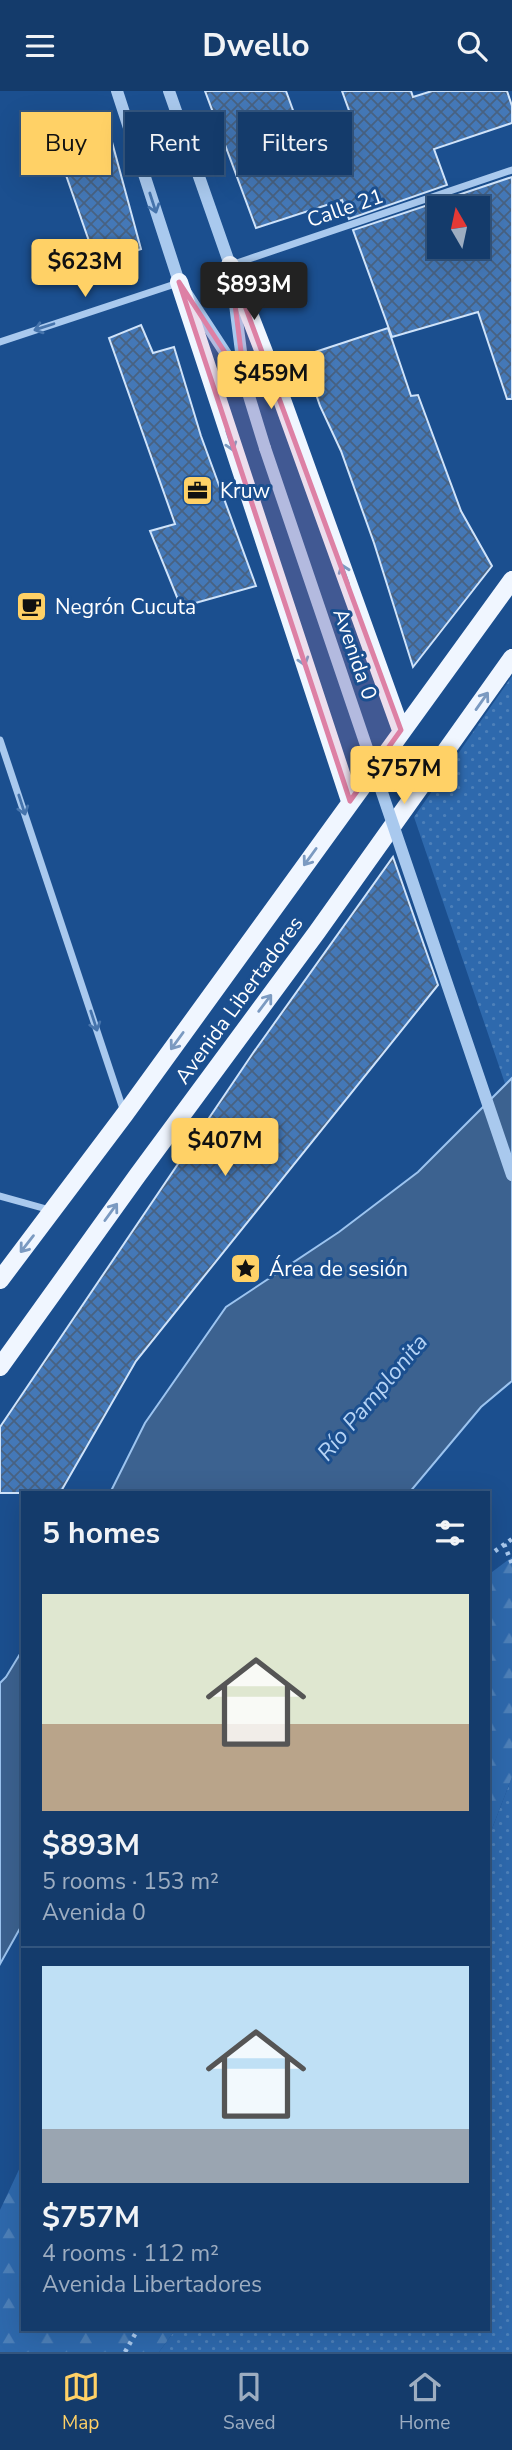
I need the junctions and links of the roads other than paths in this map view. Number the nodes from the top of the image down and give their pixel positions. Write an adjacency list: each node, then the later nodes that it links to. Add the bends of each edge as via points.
1 (117, 91): 5 (street, Avenida 0, one-way to 5)
2 (169, 91): 4 (street, Avenida 0)
3 (512, 170): 4 (street, Calle 21)
4 (230, 265): 7 (street, Avenida 0); 10 (main road, one-way to 4)
5 (178, 282): 6 (street, one-way to 6); 7 (street, Avenida 0); 12 (main road, one-way to 12)
6 (0, 342)
7 (245, 383): 14 (street, Avenida 0, bridge)
8 (512, 580): 10 (main road, Avenida Libertadores)
9 (512, 658): 18 (main road, Avenida Libertadores, one-way to 9)
10 (401, 730): 12 (main road, Avenida Libertadores)
11 (0, 740): 13 (street, one-way to 13)
12 (350, 801): 13 (main road, Avenida Libertadores, one-way to 13)
13 (125, 1114): 16 (main road, Avenida Libertadores)
14 (512, 1175)
15 (0, 1196): 16 (street)
16 (53, 1211): 17 (main road, Avenida Libertadores, one-way to 17)
17 (0, 1280)
18 (0, 1367)

